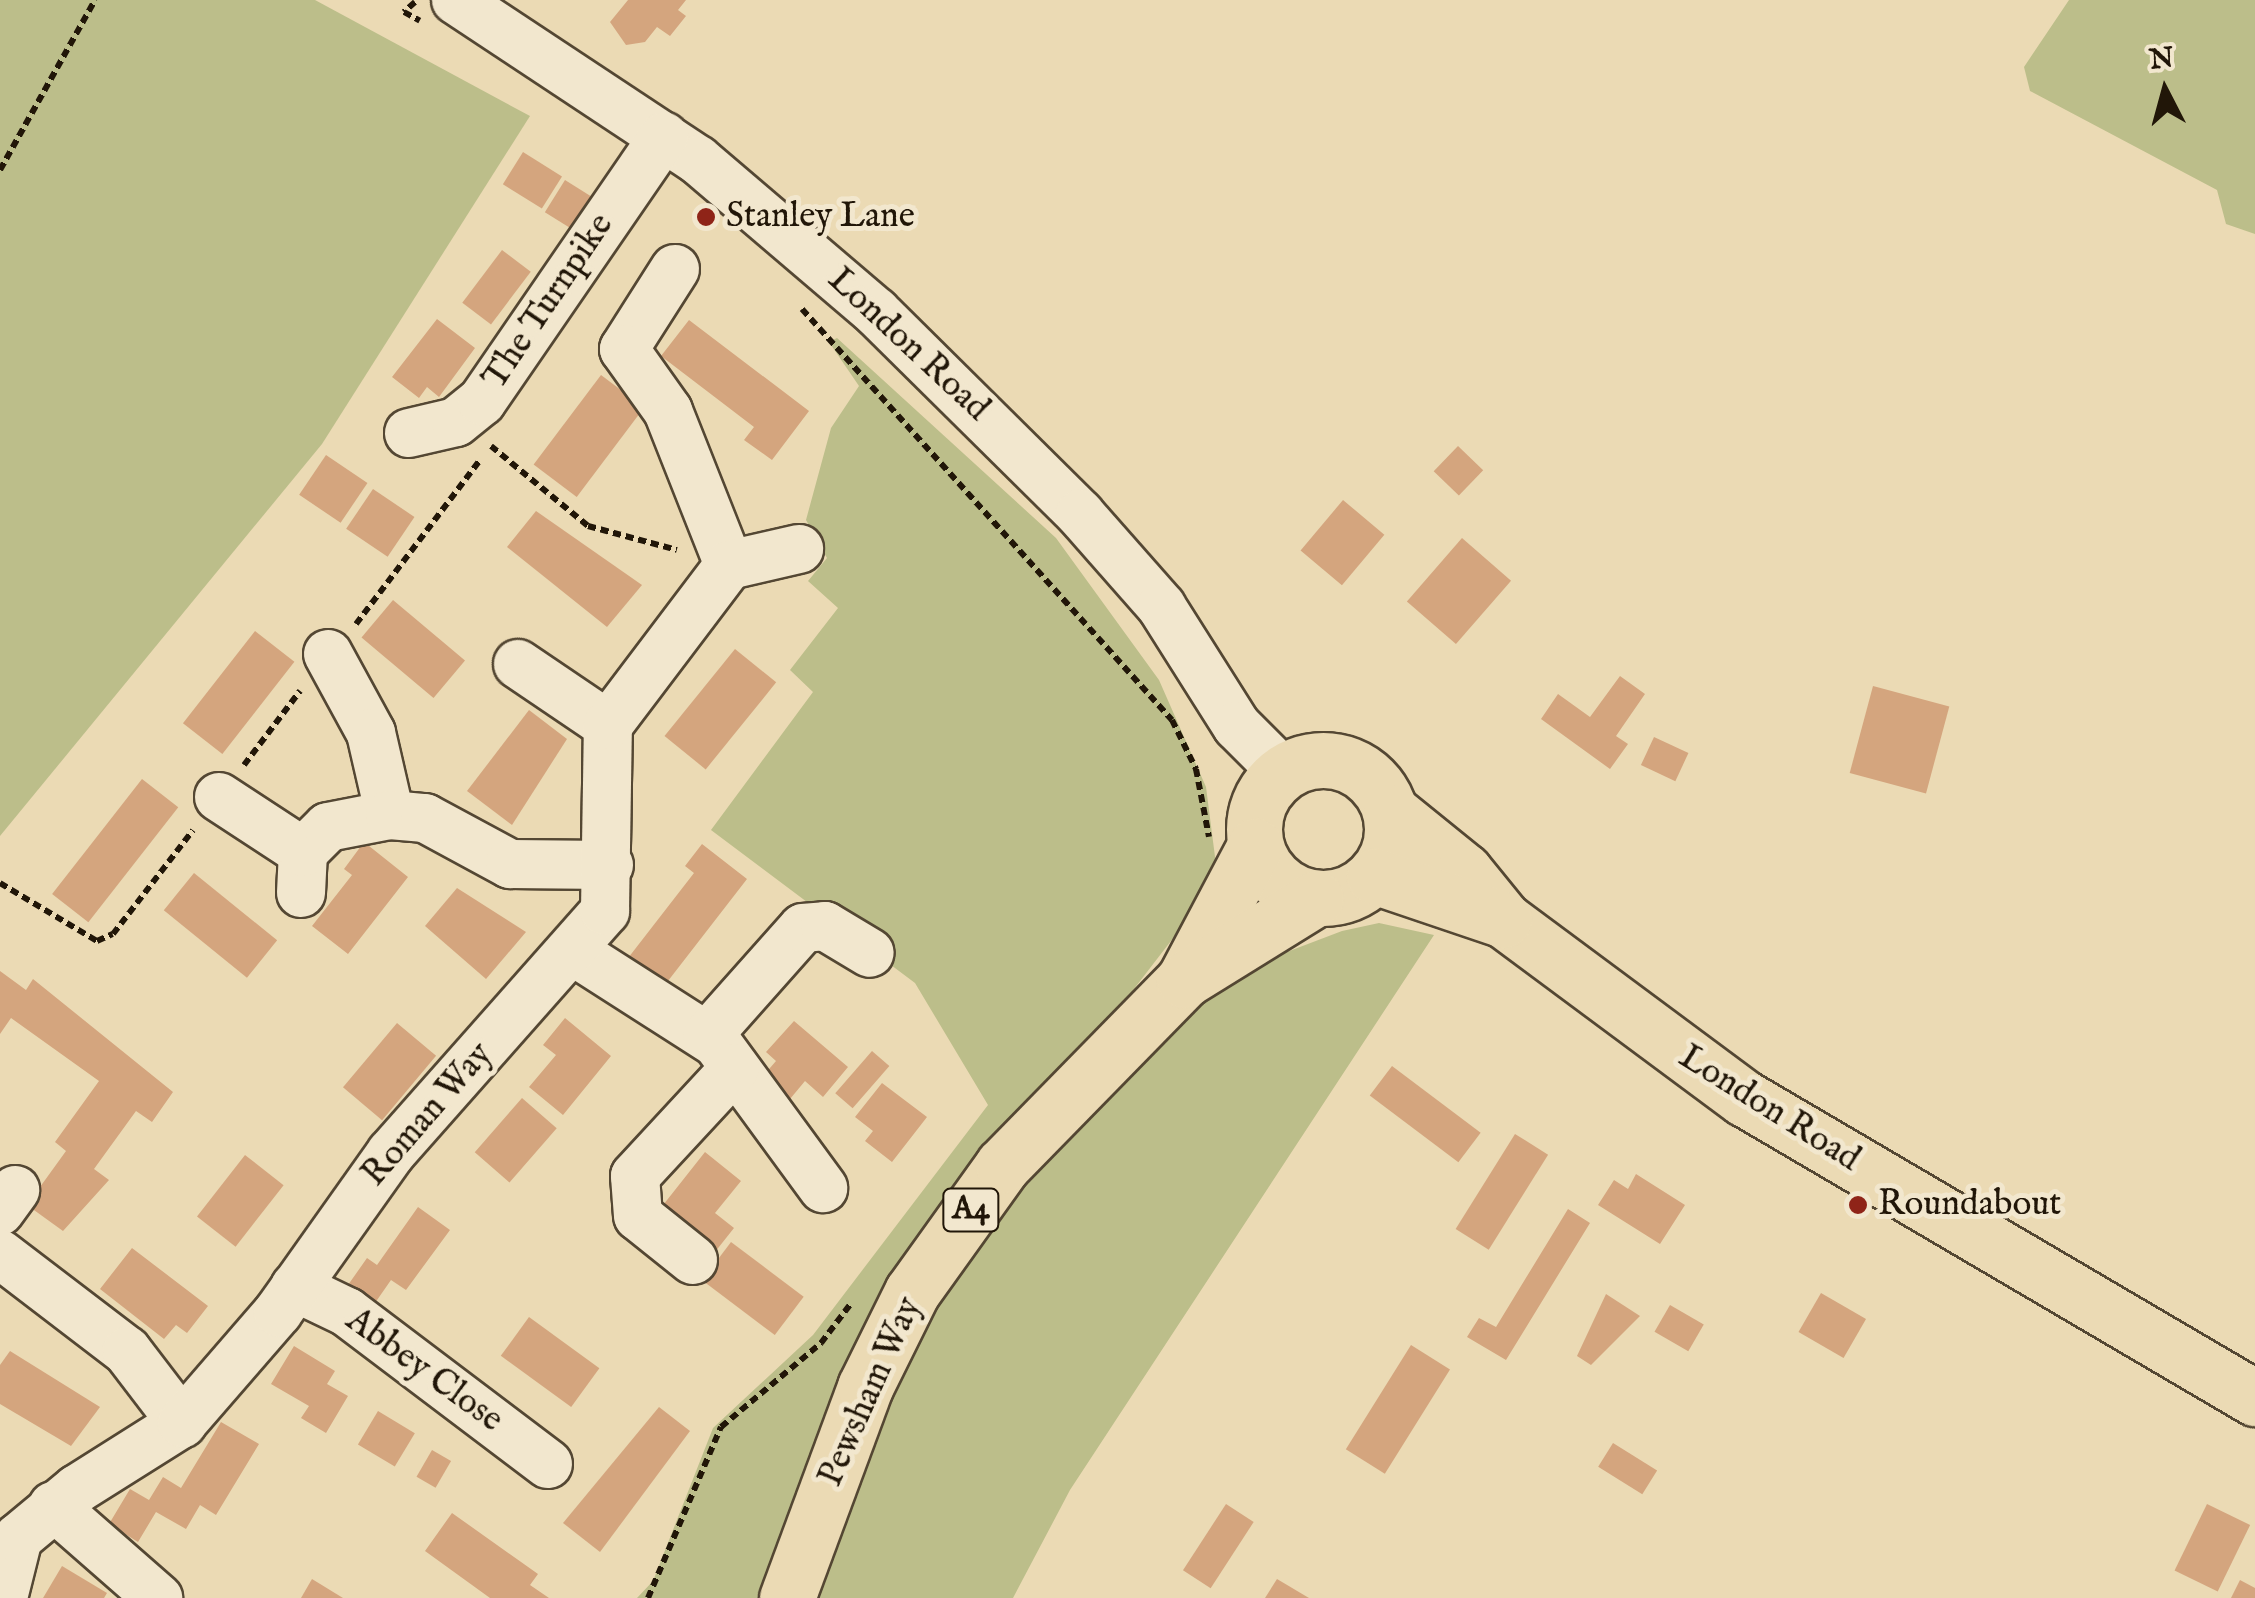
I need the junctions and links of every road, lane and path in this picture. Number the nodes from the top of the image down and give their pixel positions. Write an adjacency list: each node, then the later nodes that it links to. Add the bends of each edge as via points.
1 (95, 0): 6 (path)
2 (404, 12): 3 (path)
3 (446, 16): 4 (street, London Road)
4 (520, 16): 5 (street, London Road)
5 (664, 136): 10 (street, The Turnpike, via 482,401 456,422); 18 (street, London Road, via 773,219 1016,448 1161,606 1237,726)
6 (0, 170)
7 (675, 269): 13 (street, via 624,349 668,410)
8 (794, 299): 16 (path)
9 (501, 431): 11 (path)
10 (409, 433)
11 (490, 446): 13 (path, via 588,526); 14 (path)
12 (800, 549): 13 (street)
13 (729, 565): 17 (street)
14 (328, 654): 19 (path); 21 (street, via 372,733)
15 (518, 664): 17 (street)
16 (1172, 720)
17 (608, 725): 23 (street, Roman Way)
18 (1284, 772): 20 (main road, London Road, via 1327,760 1349,765); 22 (main road, A4, via 1258,805)
19 (219, 796): 21 (street, via 302,872 328,827); 25 (path, via 112,934 97,941)
20 (1390, 812): 24 (main road, via 1393,840); 27 (main road, London Road, via 1464,871)
21 (390, 814): 23 (street, via 424,818 510,864)
22 (1255, 846): 26 (main road, via 1277,882); 30 (main road, Pewsham Way / A4)
23 (609, 865): 28 (street, Roman Way, via 605,910)
24 (1374, 876): 26 (main road, A4); 27 (main road, London Road)
25 (0, 883)
26 (1316, 898): 30 (main road, Pewsham Way / A4)
27 (1504, 920): 36 (main road, London Road, via 1744,1098)
28 (572, 951): 31 (street); 35 (street, Roman Way, via 391,1153)
29 (870, 953): 31 (street, via 836,930 804,928)
30 (1184, 980): 42 (main road, Pewsham Way / A4, via 1003,1165 912,1292 865,1387)
31 (721, 1052): 32 (street, via 805,1137); 34 (street, via 635,1176 638,1216)
32 (822, 1188)
33 (0, 1254): 37 (street, via 127,1351)
34 (693, 1260)
35 (295, 1287): 37 (street, Roman Way); 38 (street, Abbey Close, via 348,1312)
36 (2255, 1398)
37 (182, 1422): 39 (street, Roman Way)
38 (548, 1464)
39 (53, 1506): 40 (street, Roman Way, via 18,1538); 41 (street)
40 (3, 1598)
41 (158, 1598)
42 (787, 1598)

